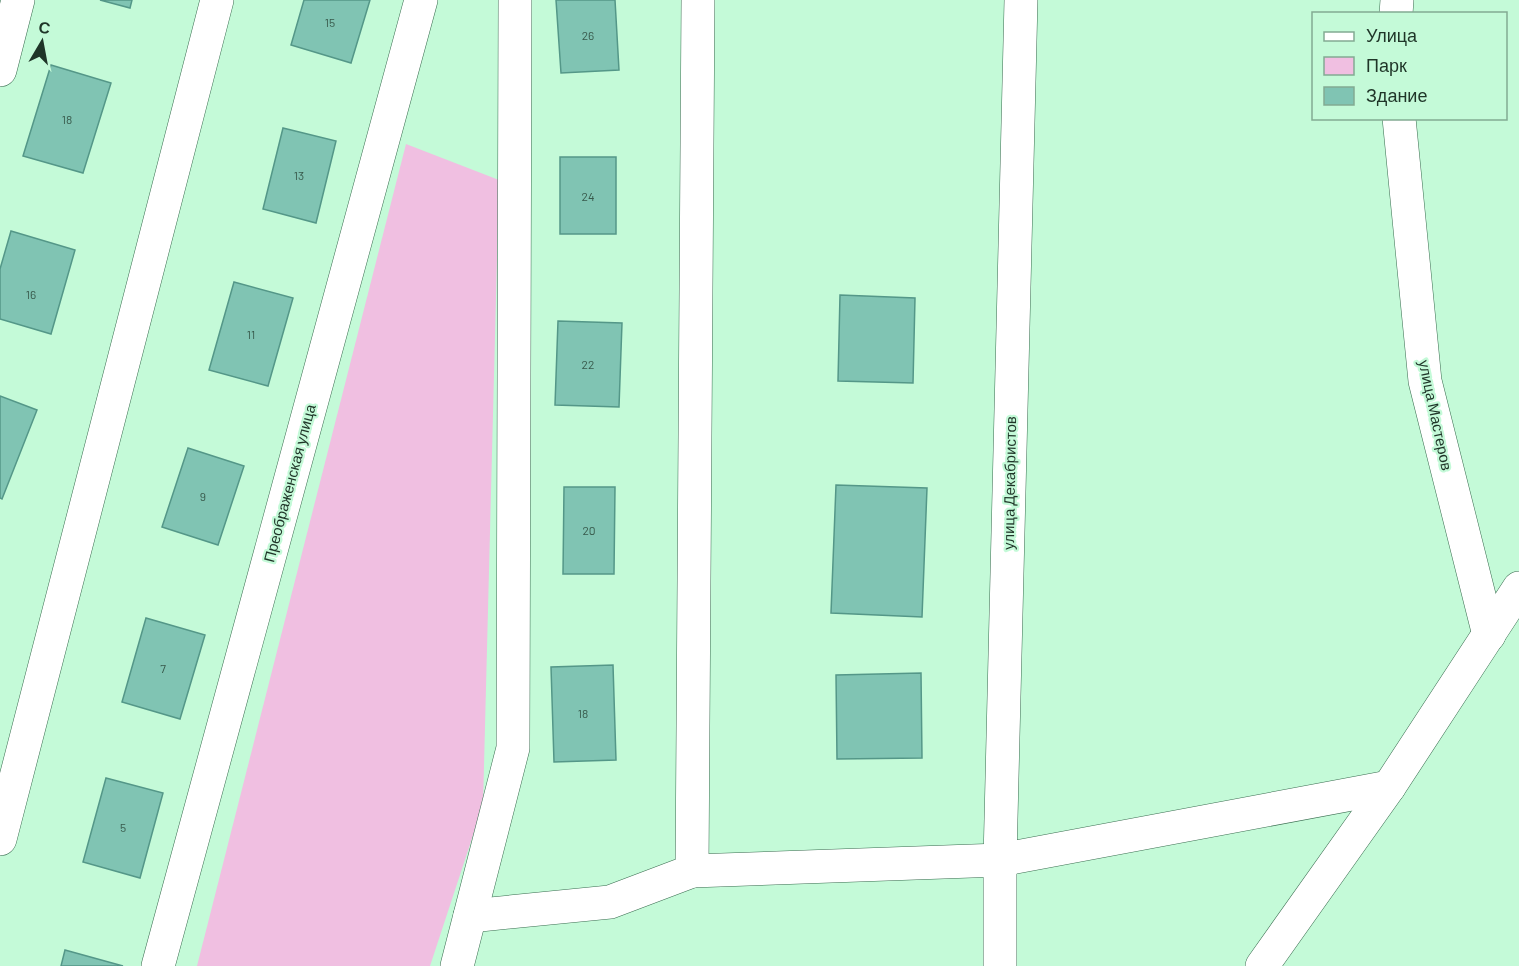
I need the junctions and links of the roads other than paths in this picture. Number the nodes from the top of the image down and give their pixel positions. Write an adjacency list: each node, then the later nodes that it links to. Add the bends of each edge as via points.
1 (18, 0): 7 (street)
2 (217, 0): 12 (street)
3 (421, 0): 16 (street, Преображенская улица)
4 (515, 0): 15 (street, via 513,747)
5 (698, 0): 14 (street)
6 (1021, 0): 13 (street, улица Декабристов)
7 (0, 70)
8 (1399, 120): 10 (street, улица Мастеров, via 1425,381)
9 (1519, 588): 10 (street)
10 (1489, 635): 11 (street)
11 (1389, 787): 13 (street); 19 (street)
12 (0, 839)
13 (1000, 860): 14 (street); 18 (street, улица Декабристов)
14 (692, 871): 15 (street, via 610,902)
15 (470, 916): 17 (street)
16 (158, 966)
17 (457, 966)
18 (1000, 966)
19 (1262, 966)

